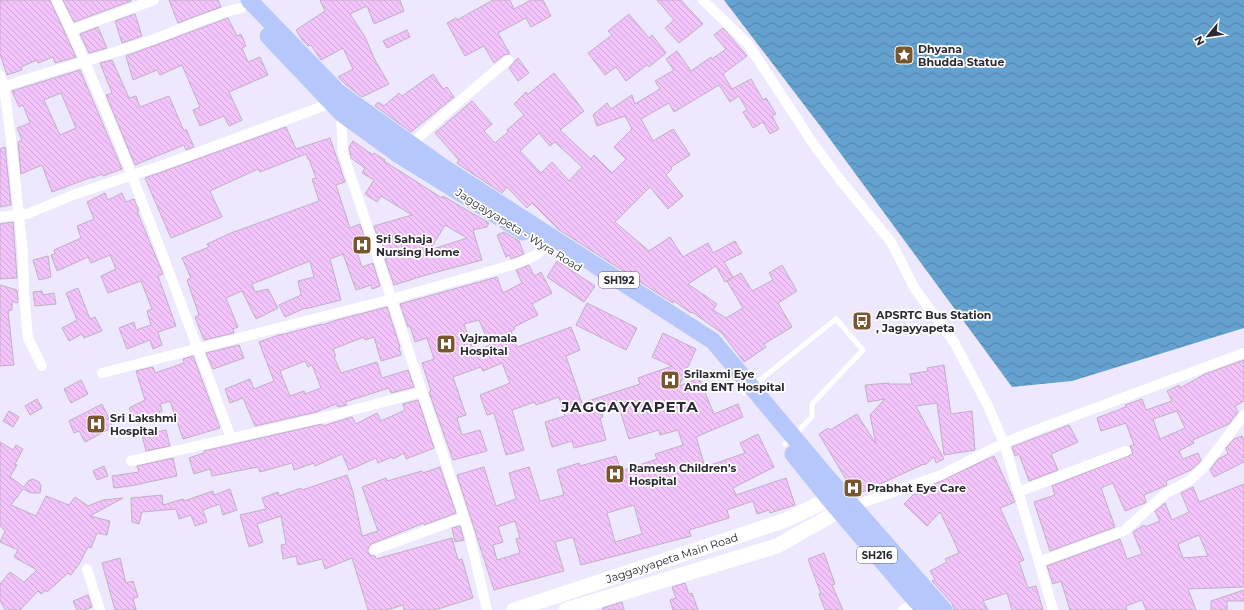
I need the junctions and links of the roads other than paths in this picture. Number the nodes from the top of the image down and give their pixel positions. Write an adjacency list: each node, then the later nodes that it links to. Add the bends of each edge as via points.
1 (56, 0): 5 (street)
2 (154, 0): 5 (street)
3 (703, 0): 26 (street, via 748,44 814,145 891,242 915,289 954,342)
4 (242, 3): 7 (street, via 166,35); 10 (main road, Jaggayyapeta - Wyra Road / SH192); 11 (main road, SH192)
5 (72, 30): 7 (street)
6 (508, 60): 11 (street)
7 (85, 62): 9 (street); 12 (street)
8 (0, 75): 9 (street)
9 (2, 88): 13 (street, via 11,139)
10 (336, 108): 11 (main road, Jaggayyapeta - Wyra Road / SH192); 12 (street); 16 (street, via 344,153)
11 (405, 150): 15 (main road, Jaggayyapeta - Wyra Road / SH192); 21 (main road, SH192, via 440,165 713,341)
12 (132, 175): 13 (street, via 27,214); 17 (street)
13 (18, 215): 14 (street); 19 (street, via 28,338)
14 (0, 217)
15 (546, 247): 16 (street, via 519,263); 21 (main road, Jaggayyapeta - Wyra Road / SH192, via 711,351)
16 (392, 299): 17 (street); 22 (street)
17 (198, 349): 20 (street); 24 (street)
18 (1244, 353): 26 (street)
19 (42, 366)
20 (102, 373)
21 (748, 390): 25 (main road, Jaggayyapeta - Wyra Road / SH192); 25 (lane, via 836,319 863,350 812,404 812,417)
22 (422, 392): 24 (street); 31 (street)
23 (1244, 415): 33 (street, via 1204,467 1189,481 1166,493 1124,531)
24 (231, 438): 28 (street)
25 (789, 440): 30 (main road, Jaggayyapeta - Wyra Road / SH192); 30 (main road, SH192)
26 (1004, 442): 29 (street); 30 (street, via 941,475)
27 (1126, 451): 29 (street)
28 (131, 461)
29 (1018, 492): 33 (street)
30 (840, 505): 35 (main road, SH216); 38 (main road, Jaggayyapeta Main Road, via 786,520); 39 (main road, via 777,546); 40 (main road, SH192)
31 (464, 517): 32 (street); 37 (street)
32 (374, 550)
33 (1039, 562): 41 (street)
34 (86, 569): 36 (street)
35 (915, 607)
36 (100, 610)
37 (487, 610)
38 (514, 610)
39 (566, 610)
40 (944, 610)
41 (1053, 610)

